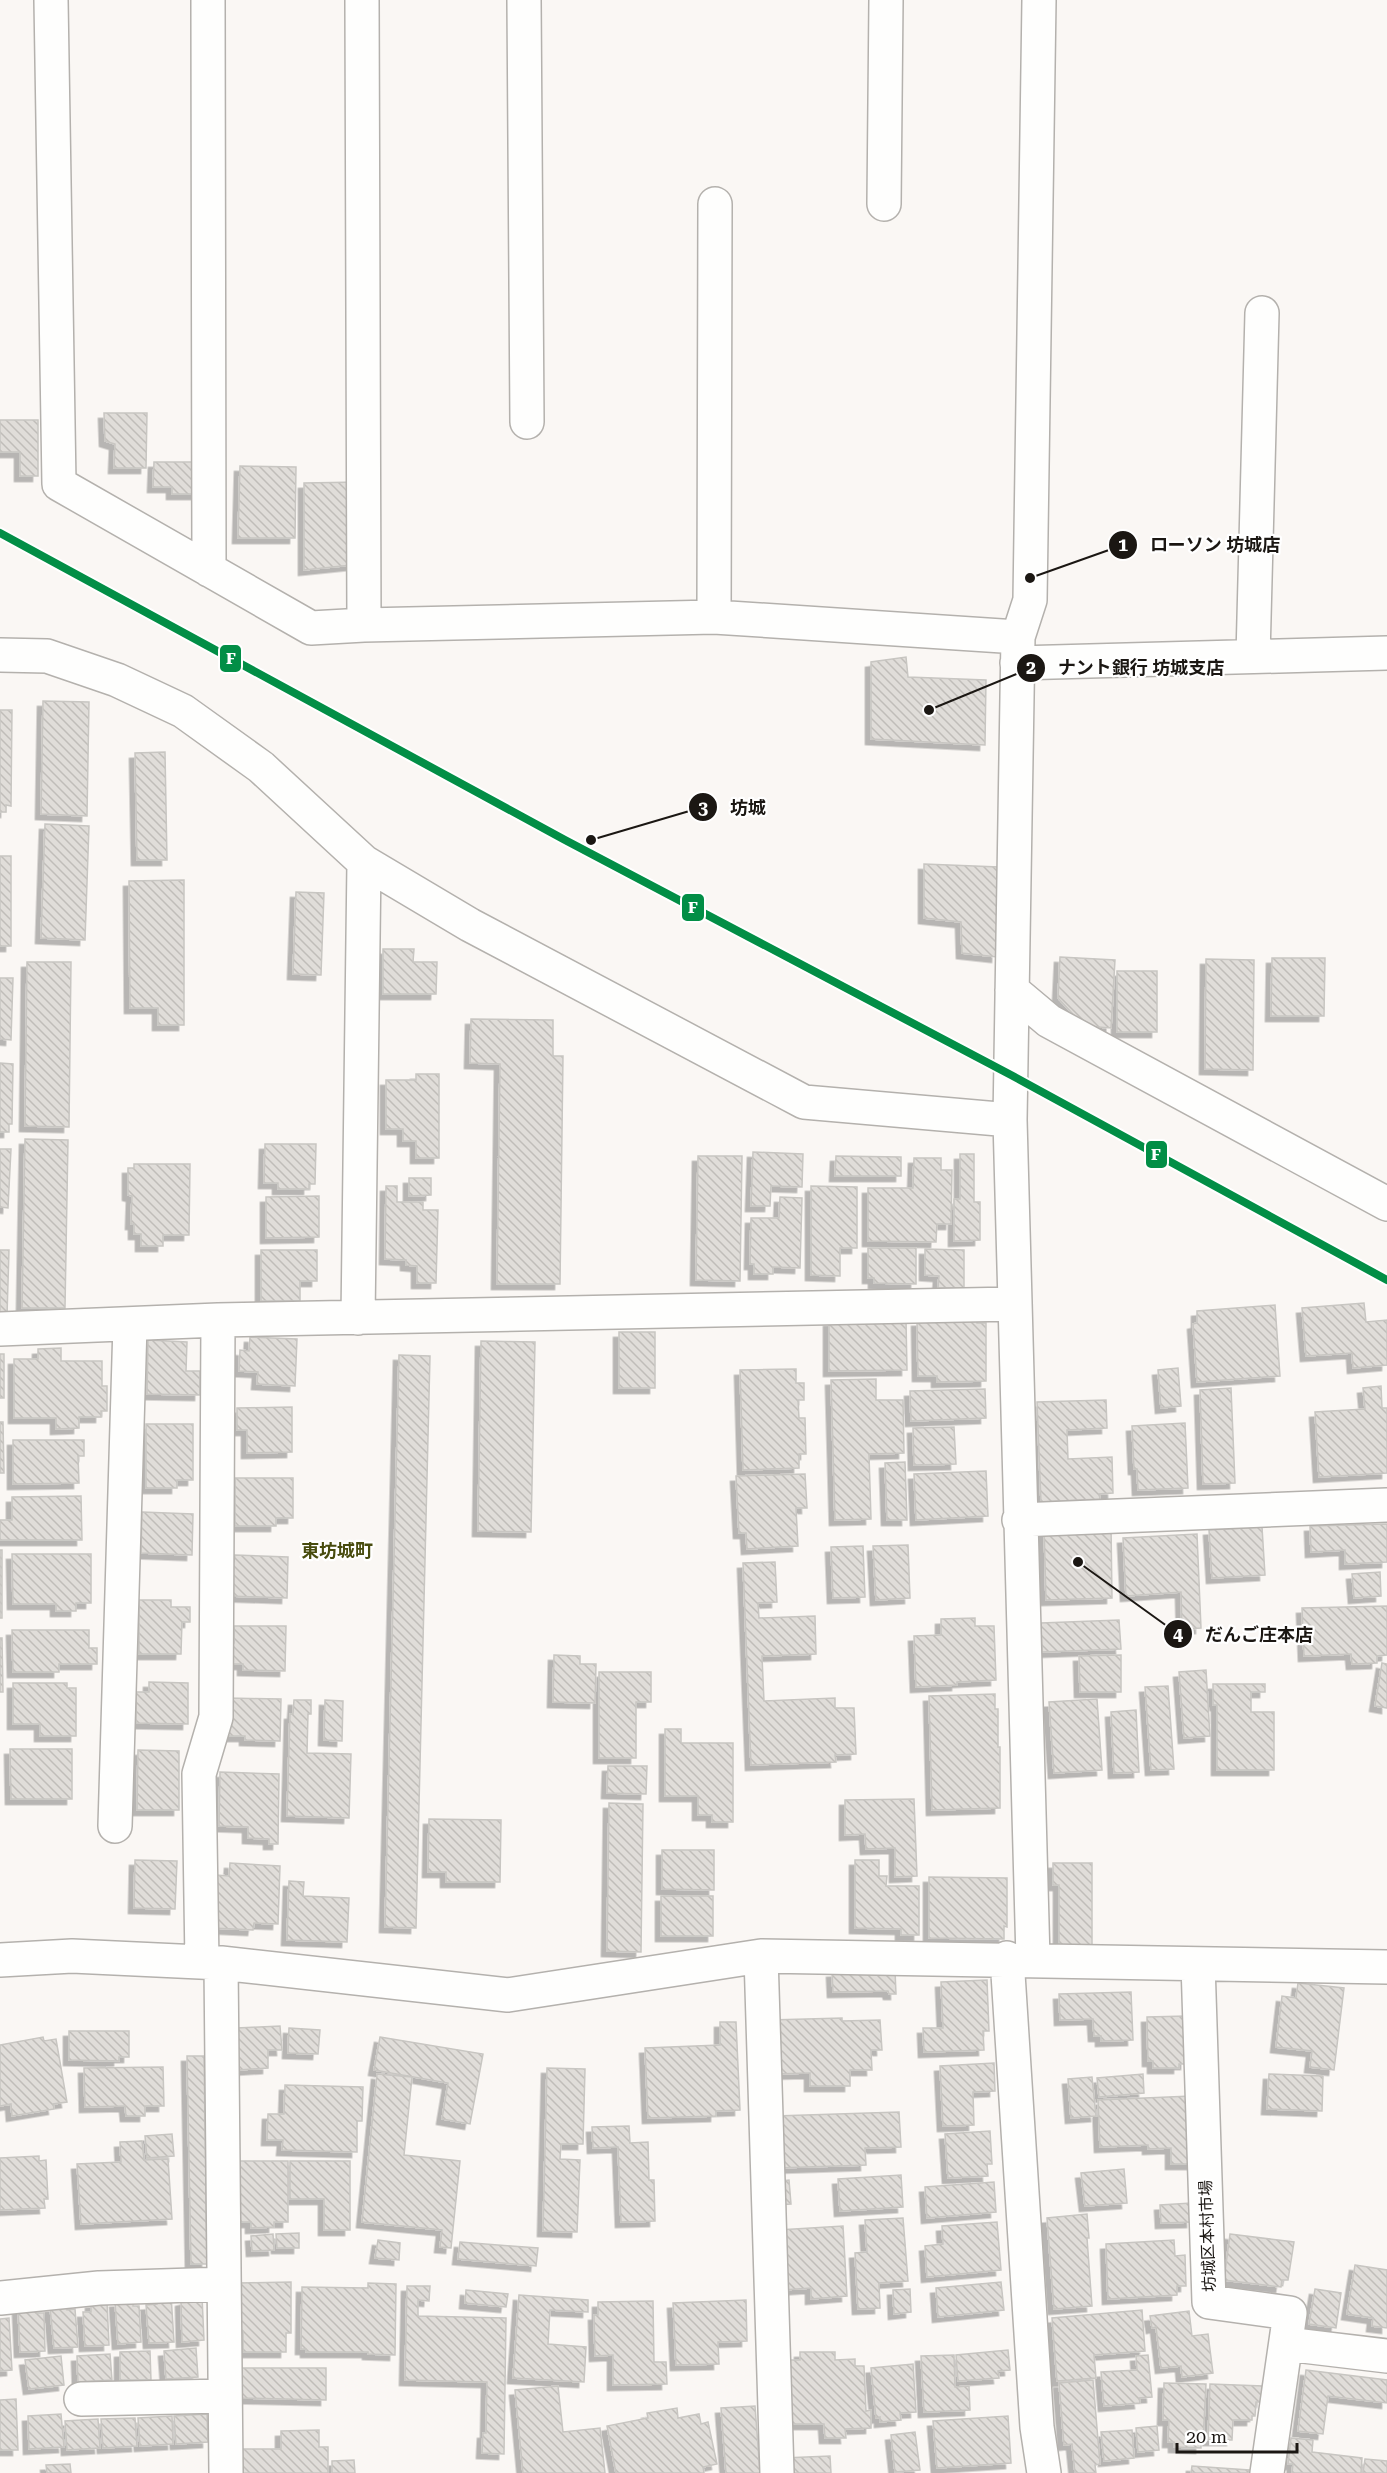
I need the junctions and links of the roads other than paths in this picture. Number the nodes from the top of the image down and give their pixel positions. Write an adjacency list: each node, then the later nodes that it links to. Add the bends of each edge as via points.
1 (51, 0): 11 (street, via 58,484)
2 (208, 0): 11 (street)
3 (362, 0): 13 (street)
4 (524, 0): 10 (street)
5 (886, 0): 8 (street)
6 (1039, 0): 14 (street, via 1030,600)
7 (716, 204): 12 (street)
8 (884, 204)
9 (1262, 313): 17 (street)
10 (527, 422)
11 (209, 570): 13 (street, via 311,628)
12 (714, 617): 13 (street); 14 (street)
13 (364, 625)
14 (1018, 650): 17 (street); 19 (street)
15 (1387, 652): 17 (street)
16 (0, 655): 18 (street, via 47,656 117,680 183,711 261,767)
17 (1253, 656)
18 (364, 862): 20 (street, via 481,931 804,1102); 23 (street)
19 (1012, 990): 20 (street); 21 (street, via 1049,1021)
20 (1010, 1120): 22 (street)
21 (1387, 1204)
22 (1014, 1304): 23 (street); 28 (street)
23 (358, 1318): 24 (street)
24 (218, 1320): 25 (street); 33 (street, via 216,1717 199,1774)
25 (130, 1325): 26 (street); 29 (street)
26 (0, 1329)
27 (1387, 1505): 28 (street)
28 (1019, 1520): 31 (street)
29 (116, 1826)
30 (761, 1956): 31 (street); 33 (street, via 508,1995); 43 (street)
31 (1020, 1959): 34 (street); 44 (street, via 1037,2427)
32 (0, 1960): 33 (street, via 72,1956)
33 (212, 1963): 36 (street)
34 (1198, 1964): 35 (street); 38 (street, 坊城区本村市場, via 1209,2302 1290,2313)
35 (1387, 1967)
36 (224, 2284): 37 (street, via 99,2288); 40 (street)
37 (0, 2298)
38 (1286, 2344): 39 (street); 45 (street, 坊城区本村市場)
39 (1387, 2356)
40 (225, 2396): 41 (street); 42 (street)
41 (81, 2399)
42 (226, 2473)
43 (777, 2473)
44 (1044, 2473)
45 (1267, 2473)

